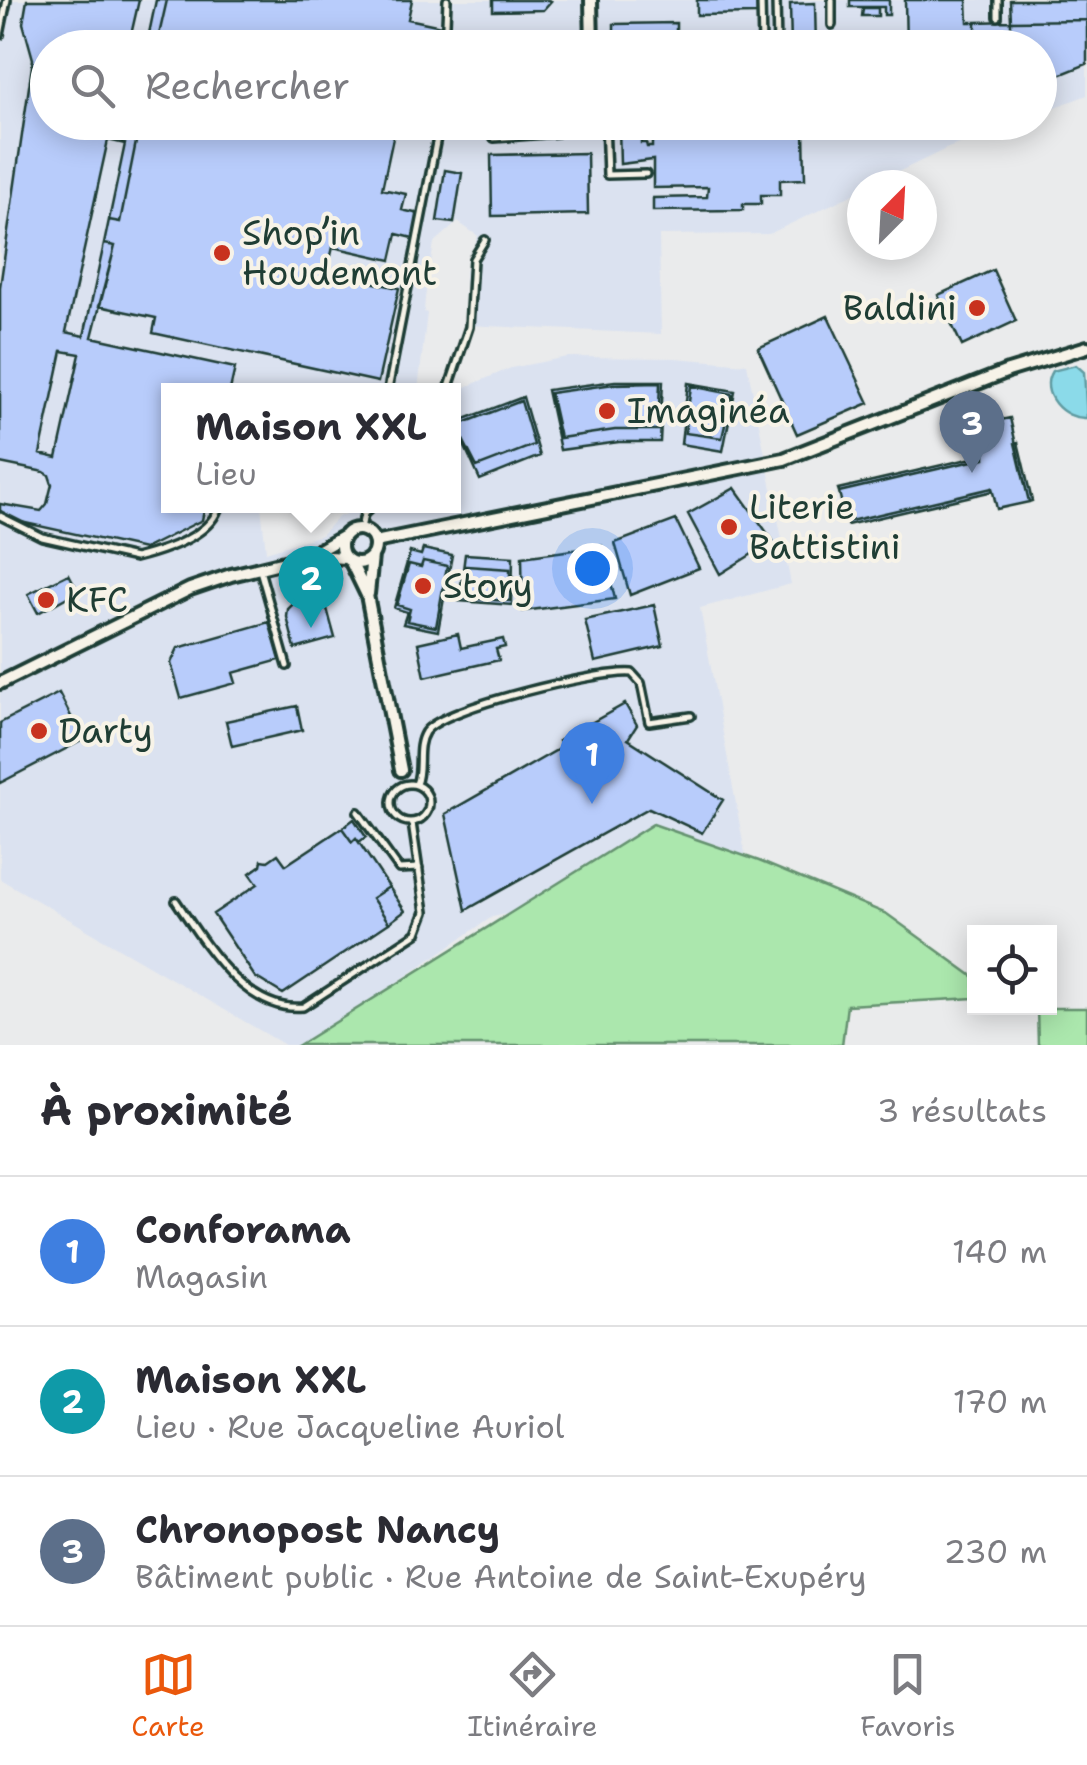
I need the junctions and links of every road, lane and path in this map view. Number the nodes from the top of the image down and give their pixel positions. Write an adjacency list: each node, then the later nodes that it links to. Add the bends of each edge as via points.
1 (7, 0): 14 (lane)
2 (448, 0): 10 (lane)
3 (591, 0): 11 (street)
4 (761, 0): 12 (lane)
5 (776, 0): 13 (lane)
6 (832, 0): 9 (lane)
7 (998, 0): 8 (lane)
8 (998, 17)
9 (832, 26)
10 (446, 30)
11 (592, 30)
12 (762, 30)
13 (777, 30)
14 (0, 35)
15 (437, 140): 20 (lane)
16 (606, 140): 17 (lane, via 607,175)
17 (646, 174)
18 (485, 240): 21 (lane, via 474,259 469,327)
19 (1087, 347): 27 (street, via 1008,370 784,459)
20 (389, 383)
21 (450, 383)
22 (217, 513): 24 (lane, via 206,527 134,558 42,537)
23 (366, 513): 25 (lane)
24 (0, 516)
25 (362, 529): 26 (street); 27 (street)
26 (344, 536): 28 (street); 30 (street, via 341,548)
27 (375, 542): 29 (street)
28 (309, 556): 30 (street); 31 (street)
29 (372, 556): 30 (street); 32 (street)
30 (349, 560): 32 (street)
31 (260, 567): 33 (lane); 34 (street, via 154,604)
32 (368, 595): 36 (street)
33 (288, 666)
34 (0, 683)
35 (691, 716): 37 (lane, via 650,722 641,682 632,673 502,697 436,720 420,744)
36 (401, 770): 37 (lane); 38 (lane)
37 (414, 784): 38 (lane); 40 (lane, via 430,805)
38 (397, 788): 40 (lane, via 393,813)
39 (358, 812): 41 (lane, via 398,869)
40 (412, 823): 41 (lane)
41 (419, 868): 42 (lane, via 426,912 416,933 304,1007 275,1002 228,974)
42 (176, 901)

